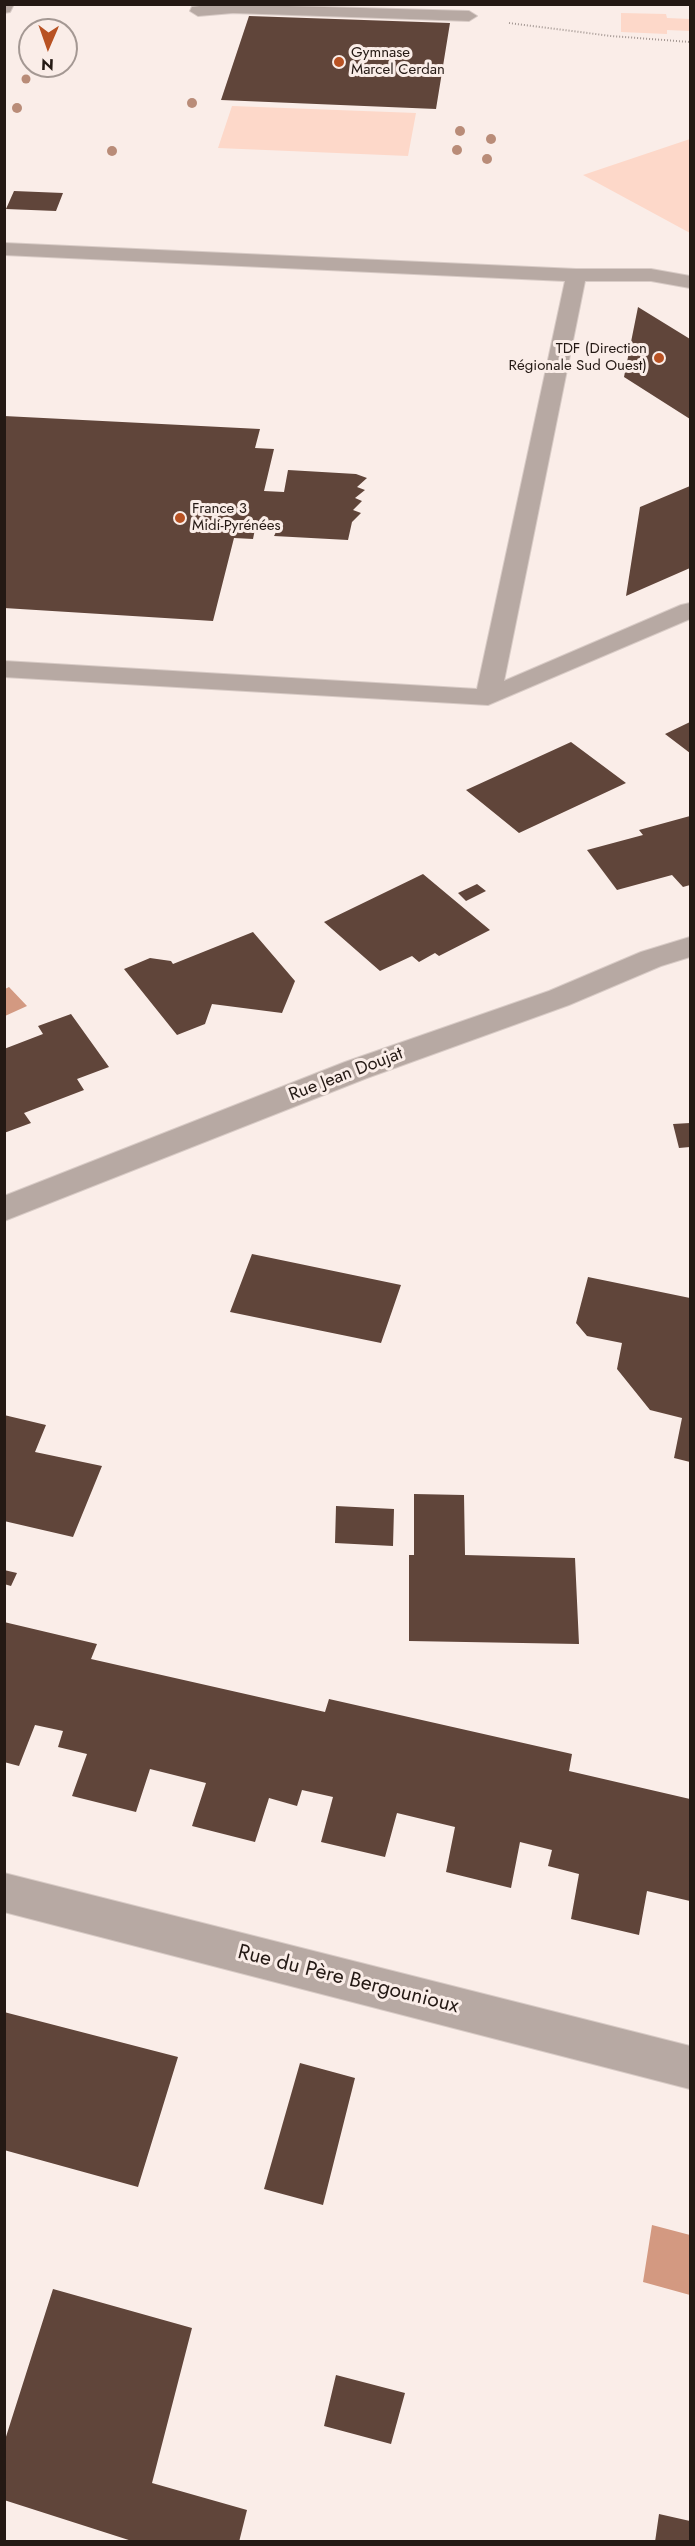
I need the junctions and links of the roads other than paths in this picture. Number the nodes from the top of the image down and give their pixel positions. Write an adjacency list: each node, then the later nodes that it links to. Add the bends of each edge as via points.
1 (198, 11): 2 (street, via 233,8)
2 (469, 16)
3 (4, 249): 4 (street)
4 (576, 275): 5 (street, via 651,274); 8 (street)
5 (690, 282)
6 (690, 610): 8 (street)
7 (4, 669): 8 (street)
8 (488, 697)
9 (690, 947): 10 (street, Rue Jean Doujat, via 356,1070)
10 (4, 1209)
11 (4, 1892): 12 (street, Rue du Père Bergounioux)
12 (690, 2068)

